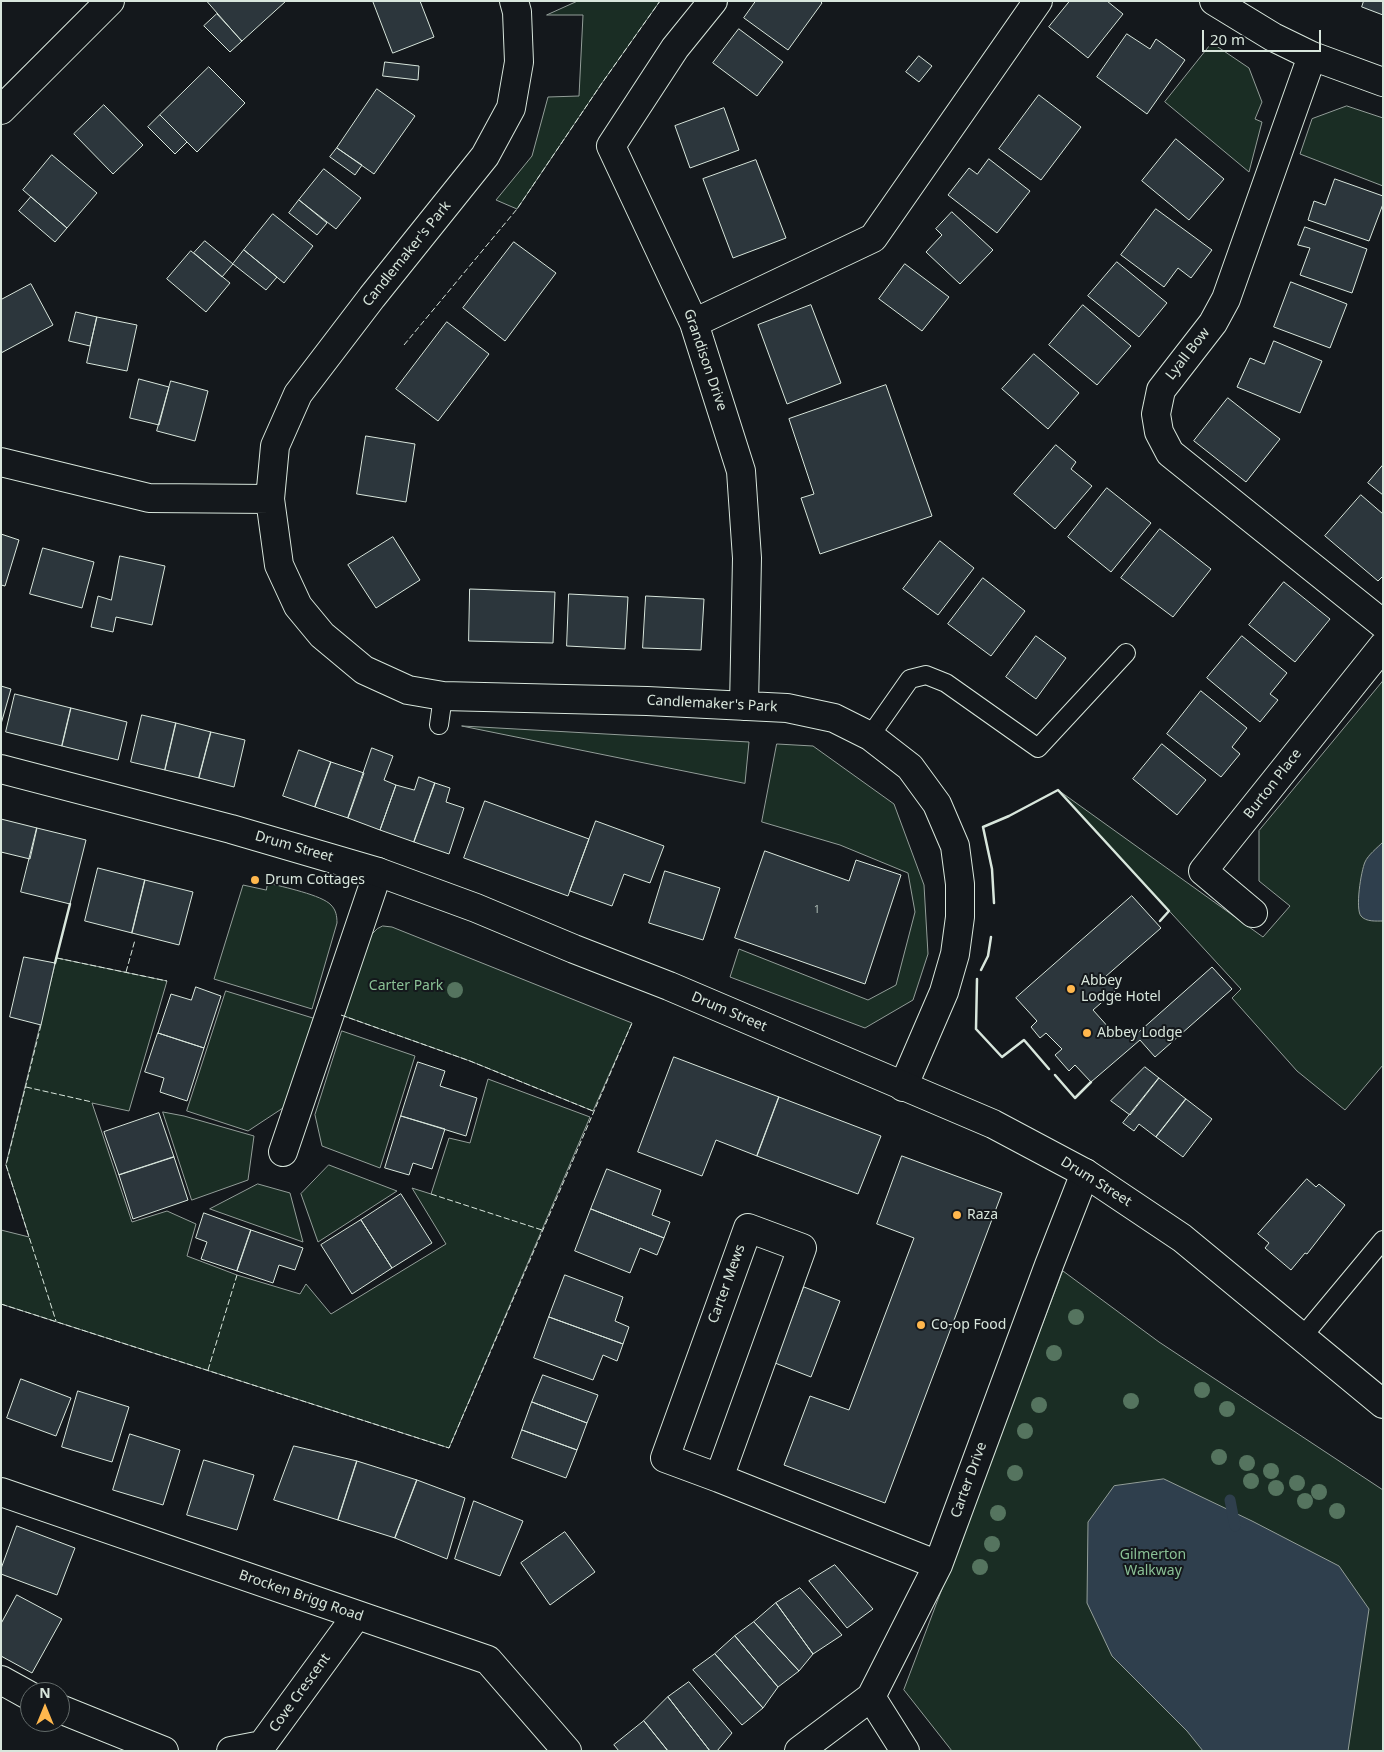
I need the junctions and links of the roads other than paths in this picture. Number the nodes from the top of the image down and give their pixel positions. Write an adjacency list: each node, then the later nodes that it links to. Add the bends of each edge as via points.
1 (110, 1): 8 (street)
2 (514, 1): 11 (street, Candlemaker's Park, via 519,62 511,108 485,156 298,394 275,446)
3 (713, 1): 9 (street, Grandison Drive, via 675,48 611,146)
4 (1038, 1): 9 (street, via 873,238)
5 (1214, 1): 6 (street, via 1273,37)
6 (1312, 56): 7 (street); 12 (street, Lyall Bow, via 1226,299 1213,323 1161,390 1156,414 1159,432 1170,453)
7 (1383, 82)
8 (1, 110)
9 (694, 323): 16 (street, Grandison Drive, via 741,472 747,558)
10 (1, 462): 11 (street, via 149,498)
11 (270, 499): 15 (street, Candlemaker's Park, via 279,565 298,606 322,635 364,670 408,690)
12 (1383, 624)
13 (1383, 646): 21 (street, Burton Place, via 1204,871)
14 (1126, 653): 18 (lane, via 1038,748 946,683 926,675 910,679)
15 (443, 696): 16 (street, Candlemaker's Park); 17 (lane)
16 (744, 706): 18 (street, Candlemaker's Park, via 787,708 834,718)
17 (439, 725)
18 (870, 736): 22 (street, Candlemaker's Park, via 910,768 937,804 955,846 960,884 955,954 944,992)
19 (1, 769): 20 (street, Drum Street, via 231,829)
20 (378, 872): 22 (street, Drum Street, via 669,986); 23 (street)
21 (1253, 913)
22 (904, 1087): 24 (street, Drum Street, via 993,1124)
23 (283, 1152)
24 (1085, 1173): 26 (street, Drum Street, via 1182,1238); 30 (street, Carter Drive)
25 (1383, 1240): 26 (lane)
26 (1303, 1336): 27 (street, Drum Street)
27 (1383, 1404)
28 (719, 1478): 28 (street, Carter Mews, via 665,1458 748,1228 802,1248); 30 (street, Carter Mews)
29 (1, 1492): 31 (street, Brocken Brigg Road)
30 (938, 1565): 34 (street, Carter Drive)
31 (357, 1615): 37 (street, Cove Crescent, via 262,1745); 38 (street, Brocken Brigg Road, via 488,1660)
32 (1, 1680): 33 (street)
33 (20, 1690)
34 (871, 1697): 39 (street, Carter Drive); 40 (street)
35 (70, 1713): 36 (street)
36 (164, 1751)
37 (231, 1751)
38 (567, 1751)
39 (799, 1751)
40 (905, 1751)

